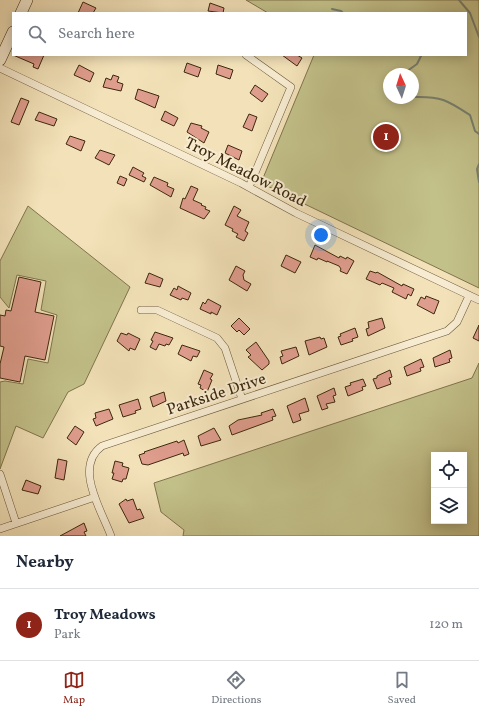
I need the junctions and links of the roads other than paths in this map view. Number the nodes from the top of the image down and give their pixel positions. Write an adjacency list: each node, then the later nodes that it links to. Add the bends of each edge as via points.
1 (27, 0): 2 (main road)
2 (21, 12)
3 (12, 34): 5 (main road)
4 (247, 56): 7 (street, via 291,87)
5 (0, 60)
6 (0, 68): 7 (street, Troy Meadow Road)
7 (249, 187): 8 (street, Troy Meadow Road, via 296,213)
8 (469, 296): 9 (street, Troy Meadow Road); 11 (street, Parkside Drive, via 457,322 447,331)
9 (479, 300)
10 (141, 310): 11 (street, via 157,310 217,338 224,348)
11 (242, 400): 13 (street, Parkside Drive, via 102,446 93,456 89,470)
12 (0, 474): 14 (street)
13 (95, 497): 14 (street); 16 (street, Parkside Drive)
14 (16, 523): 15 (street)
15 (0, 529)
16 (111, 536)

